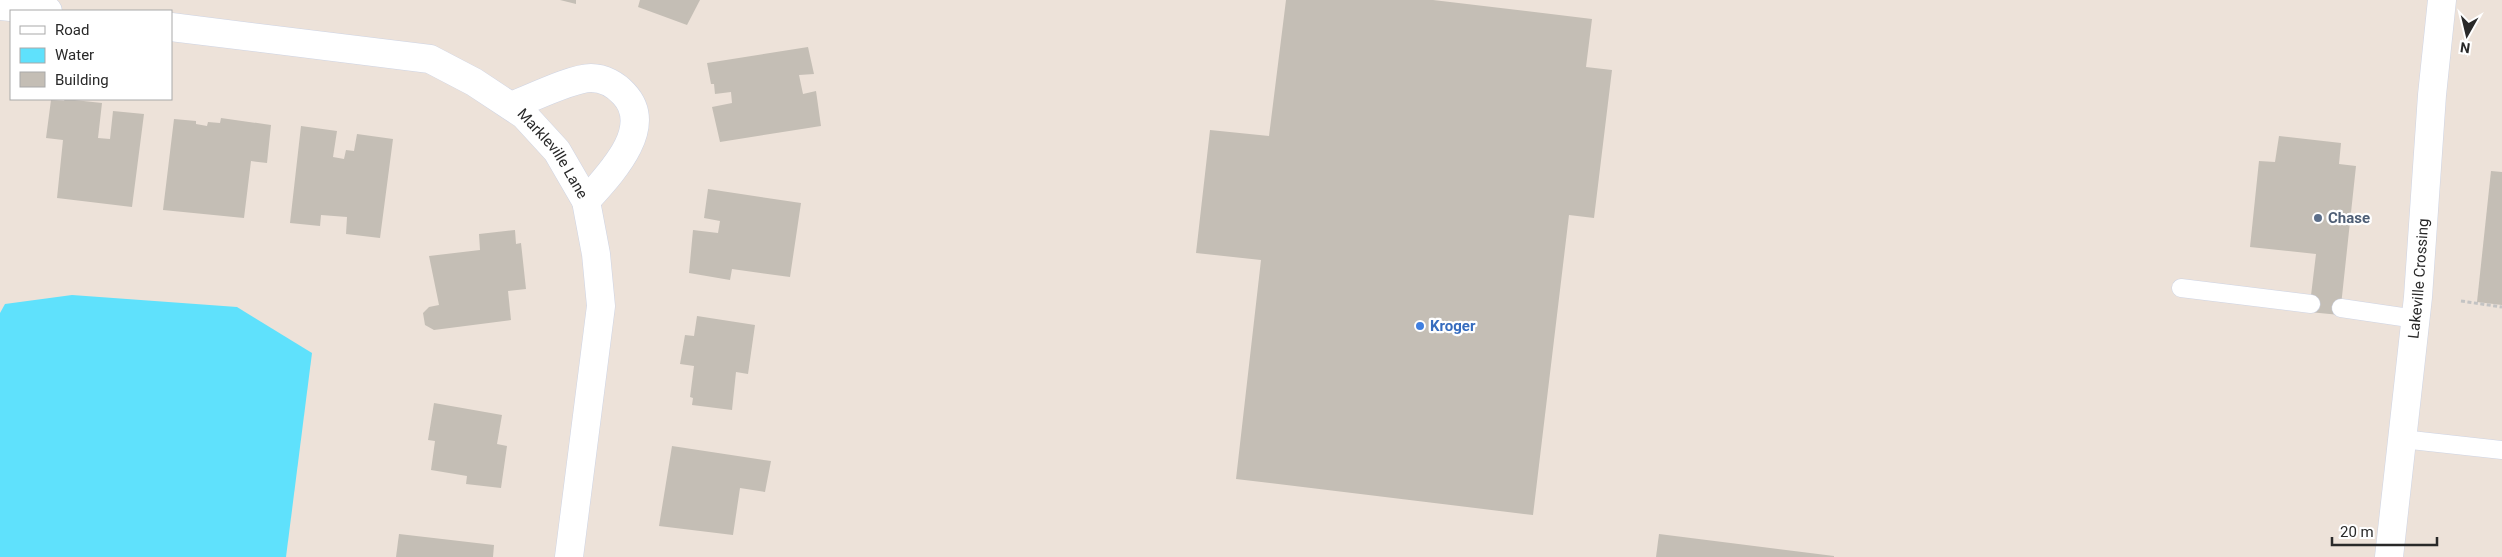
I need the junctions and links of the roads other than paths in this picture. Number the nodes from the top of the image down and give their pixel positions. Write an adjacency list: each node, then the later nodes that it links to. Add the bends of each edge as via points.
1 (2442, 0): 10 (street, Lakeville Crossing)
2 (0, 6): 3 (street)
3 (38, 10)
4 (172, 27): 5 (street, Markleville Lane, via 430,59)
5 (511, 106): 6 (street, Markleville Lane, via 558,151); 6 (street, via 557,87 591,78 615,84 633,103 636,127 619,164)
6 (586, 201): 13 (street, Markleville Lane, via 596,254 600,306)
7 (2181, 288): 8 (lane)
8 (2311, 304)
9 (2340, 308): 10 (lane)
10 (2416, 319): 11 (street, Lakeville Crossing)
11 (2402, 439): 12 (lane); 14 (street, Lakeville Crossing)
12 (2502, 450)
13 (569, 557)
14 (2389, 557)

